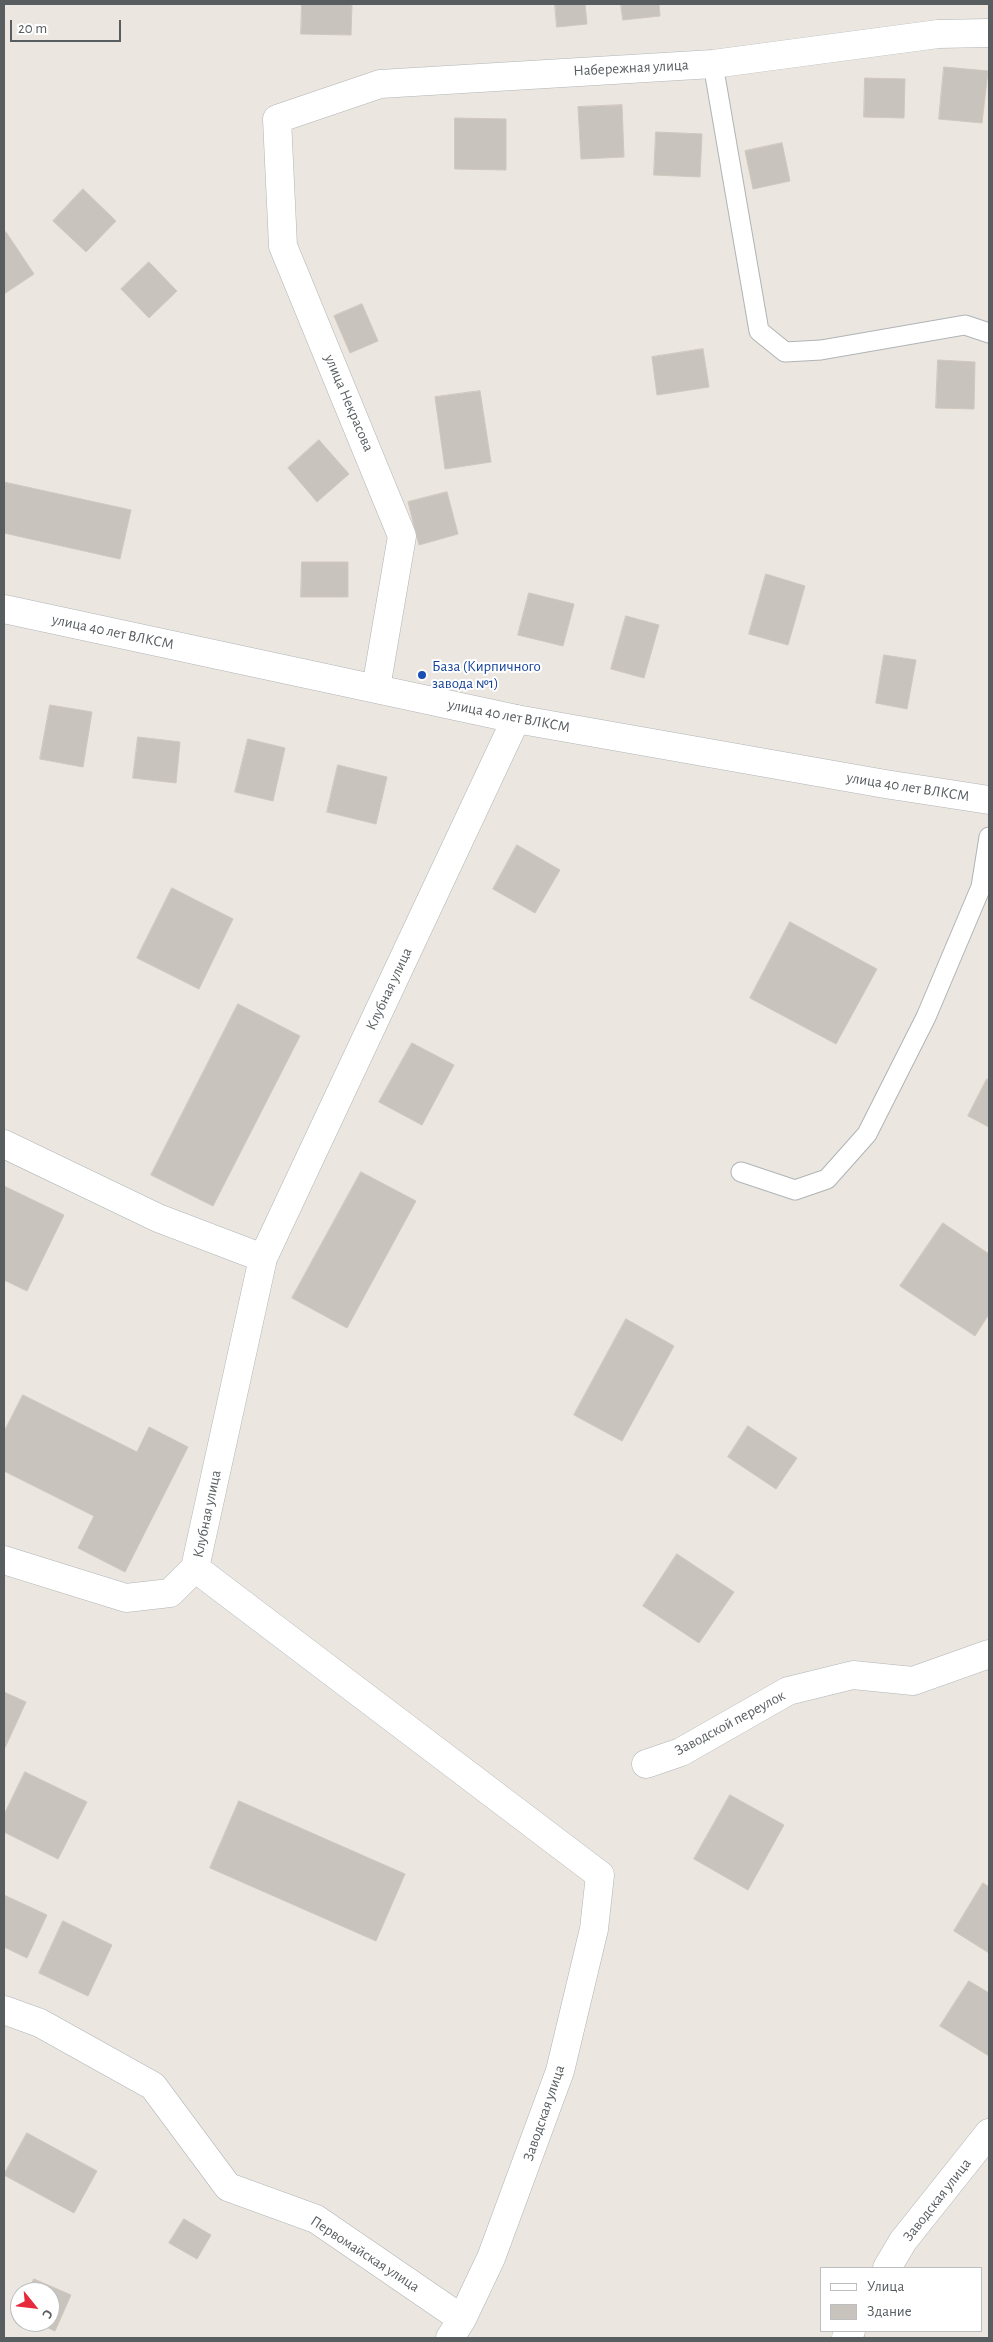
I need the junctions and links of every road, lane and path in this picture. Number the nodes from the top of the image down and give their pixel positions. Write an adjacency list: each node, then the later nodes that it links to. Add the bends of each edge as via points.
1 (989, 33): 2 (street, Набережная улица, via 938,34)
2 (713, 64): 3 (street, Набережная улица, via 380,84); 4 (lane, via 760,331 784,352 822,350 965,325)
3 (277, 119): 6 (street, улица Некрасова, via 283,246 402,536)
4 (989, 333)
5 (4, 609): 6 (street, улица 40 лет ВЛКСМ)
6 (376, 688): 7 (street, улица 40 лет ВЛКСМ)
7 (516, 719): 8 (street, улица 40 лет ВЛКСМ); 12 (street, Клубная улица)
8 (989, 800)
9 (989, 837): 11 (lane, via 981,886 926,1017 867,1134 827,1179 795,1190)
10 (4, 1144): 12 (street, via 158,1218)
11 (741, 1172)
12 (263, 1258): 14 (street, Клубная улица)
13 (4, 1560): 14 (street, Клубная улица, via 126,1598 170,1593)
14 (195, 1568): 20 (street, Заводская улица, via 600,1875 594,1928 560,2071 491,2258)
15 (989, 1654): 16 (street, Заводской переулок, via 913,1681 853,1675 788,1691 681,1752)
16 (646, 1764)
17 (4, 2010): 20 (street, Первомайская улица, via 40,2023 152,2086 228,2187 316,2219)
18 (989, 2133): 19 (street, Заводская улица, via 903,2241)
19 (888, 2267)
20 (456, 2328)

